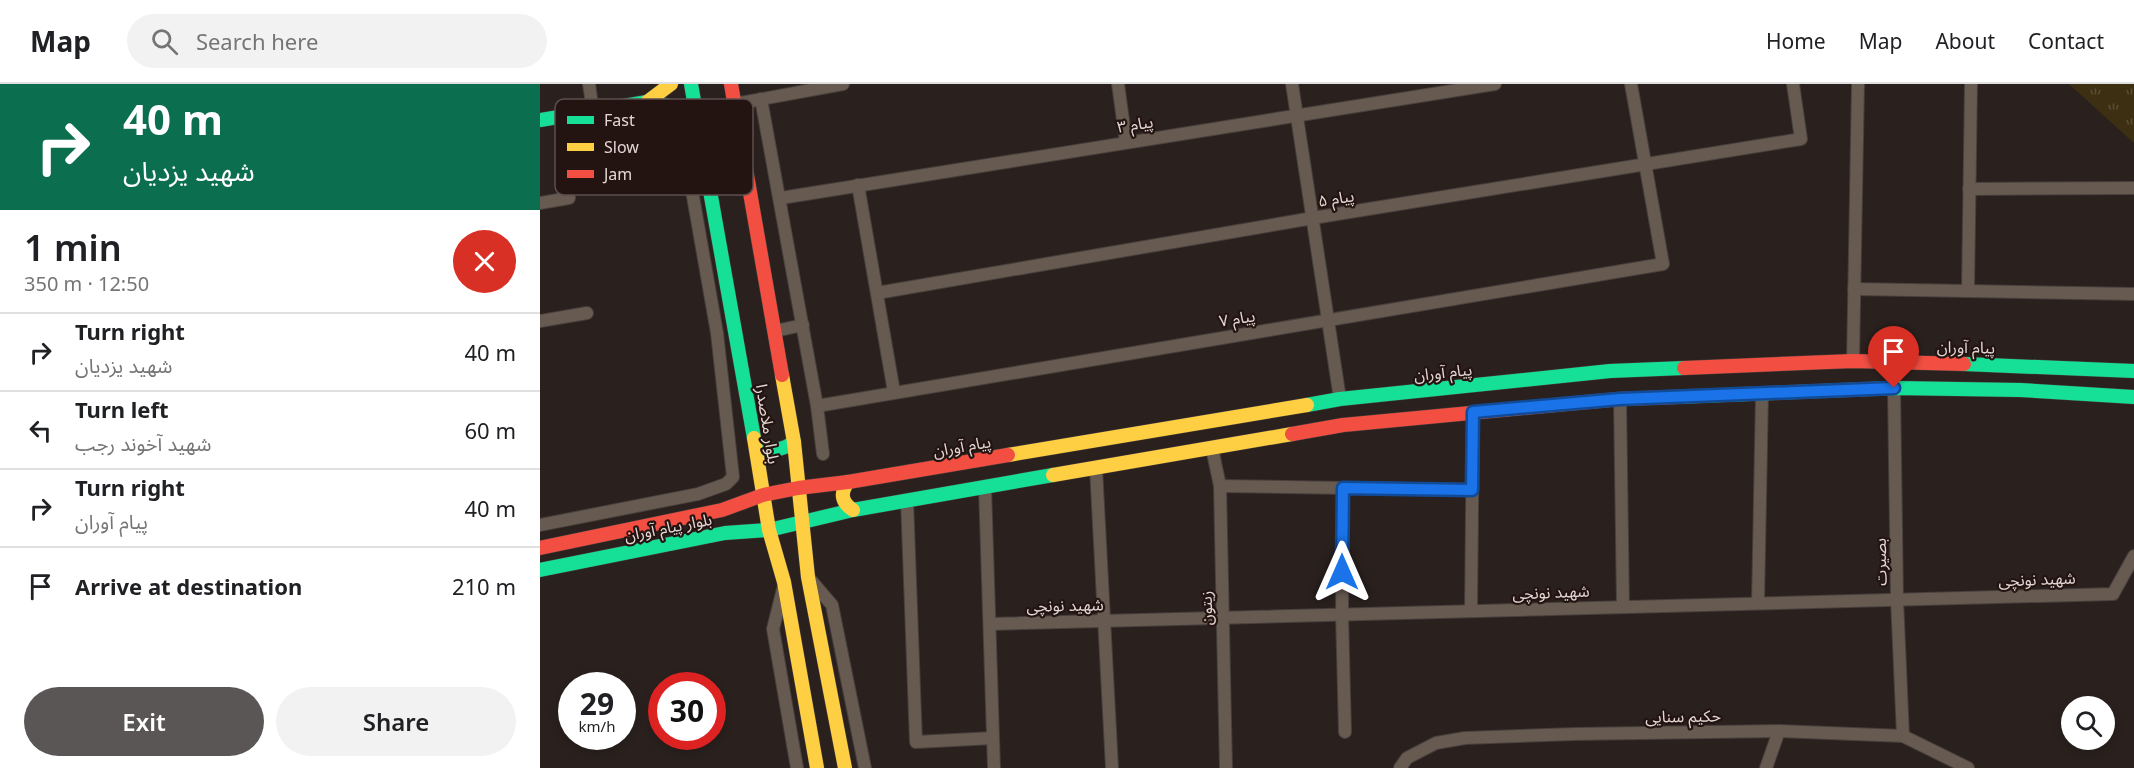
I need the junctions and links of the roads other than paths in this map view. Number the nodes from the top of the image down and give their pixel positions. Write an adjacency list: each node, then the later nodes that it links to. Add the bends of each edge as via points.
1 (589, 84): 13 (street)
2 (671, 84): 14 (main road)
3 (691, 84): 15 (main road, بلوار ملاصدرا)
4 (731, 84): 16 (main road, بلوار ملاصدرا)
5 (843, 84): 17 (street)
6 (1118, 84): 22 (street)
7 (1292, 84): 19 (street)
8 (1495, 84): 19 (street, پیام ۳)
9 (1631, 84): 23 (street)
10 (1793, 84): 23 (street, پیام ۵, via 1801,140)
11 (1858, 84): 34 (street)
12 (1971, 84): 26 (street)
13 (591, 99)
14 (651, 99)
15 (694, 99)
16 (734, 99)
17 (761, 99): 18 (street); 31 (street)
18 (753, 101)
19 (1297, 115): 22 (street, پیام ۳); 33 (street)
20 (555, 118): 21 (main road)
21 (540, 120)
22 (1126, 142): 24 (street, پیام ۳)
23 (1645, 165): 33 (street, پیام ۵); 39 (street, پیام ۷, via 1663,264)
24 (858, 184): 31 (street, پیام ۳); 36 (street)
25 (2134, 188): 26 (street)
26 (1970, 189): 35 (street)
27 (693, 195): 43 (street)
28 (712, 195): 45 (main road, بلوار ملاصدرا)
29 (751, 195): 42 (main road, بلوار ملاصدرا)
30 (569, 198): 32 (street)
31 (781, 198): 41 (street)
32 (540, 203)
33 (1313, 218): 36 (street, پیام ۵); 39 (street)
34 (1854, 289): 35 (street); 44 (street)
35 (1968, 291): 37 (street)
36 (877, 293): 49 (street)
37 (2134, 294)
38 (587, 313): 40 (street)
39 (1328, 320): 49 (street, پیام ۷); 52 (street)
40 (540, 321)
41 (803, 325): 42 (street); 54 (street)
42 (775, 331): 56 (main road, بلوار ملاصدرا)
43 (717, 333): 45 (street); 72 (street, via 733,477 726,484 698,494)
44 (1853, 361): 46 (main road, پیام آوران); 47 (main road, پیام آوران)
45 (742, 368): 57 (main road, بلوار ملاصدرا)
46 (2134, 371)
47 (1686, 383): 50 (main road, پیام آوران); 52 (main road, پیام آوران, via 1610,371); 53 (main road, پیام آوران)
48 (1894, 388): 50 (main road, پیام آوران); 51 (main road, پیام آوران); 80 (street, بصیرت)
49 (894, 392): 54 (street, پیام ۷)
50 (1762, 394): 81 (street)
51 (2134, 397)
52 (1340, 399): 61 (main road, پیام آوران)
53 (1620, 399): 55 (main road, پیام آوران); 82 (street)
54 (817, 406): 59 (street)
55 (1473, 412): 58 (main road, پیام آوران, via 1343,425); 66 (street)
56 (794, 442): 57 (main road, via 775,451); 64 (main road, بلوار ملاصدرا)
57 (756, 448): 67 (main road, بلوار ملاصدرا)
58 (1212, 448): 60 (main road, پیام آوران); 62 (street, زیتون)
59 (823, 454)
60 (1096, 468): 63 (main road, پیام آوران); 86 (street)
61 (848, 482): 64 (main road, پیام آوران); 70 (main road, via 841,498)
62 (1220, 486): 65 (street); 85 (street, زیتون)
63 (986, 487): 68 (main road, پیام آوران); 87 (street)
64 (798, 488): 67 (main road, پیام آوران); 71 (main road, بلوار ملاصدرا)
65 (1343, 488): 66 (street); 84 (street)
66 (1472, 490): 83 (street)
67 (763, 495): 69 (main road, بلوار پیام آوران); 73 (main road, بلوار ملاصدرا)
68 (907, 500): 70 (main road, پیام آوران); 91 (street, via 916,742)
69 (722, 510): 74 (main road, via 731,517); 75 (main road, بلوار پیام آوران)
70 (853, 510): 71 (main road, پیام آوران)
71 (803, 523): 73 (main road, بلوار پیام آوران); 78 (main road, بلوار ملاصدرا)
72 (540, 525)
73 (769, 530): 74 (main road, بلوار پیام آوران); 79 (main road, بلوار ملاصدرا)
74 (725, 533): 77 (main road, بلوار پیام آوران)
75 (540, 548)
76 (2134, 556): 80 (street, شهید نونچی, via 2113,594)
77 (540, 570)
78 (808, 577): 79 (main road, via 798,569 791,570); 95 (main road, بلوار ملاصدرا); 96 (street, via 832,605)
79 (784, 582): 93 (street, via 773,629); 94 (main road, بلوار ملاصدرا)
80 (1897, 599): 81 (street, شهید نونچی); 90 (street, بصیرت)
81 (1758, 603): 82 (street, شهید نونچی)
82 (1623, 607): 83 (street, شهید نونچی)
83 (1471, 611): 84 (street, شهید نونچی)
84 (1342, 614): 85 (street, شهید نونچی); 89 (street)
85 (1223, 618): 86 (street, شهید نونچی); 99 (street, زیتون)
86 (1104, 621): 87 (street, شهید نونچی); 98 (street)
87 (990, 624): 91 (street)
88 (1779, 731): 90 (street, حکیم سنایی); 100 (street, حکیم سنایی, via 1465,738 1436,743 1407,758); 101 (street)
89 (1345, 732)
90 (1903, 736): 92 (street, حکیم سنایی)
91 (993, 738): 97 (street)
92 (1949, 759): 102 (street); 103 (street, حکیم سنایی)
93 (797, 768)
94 (817, 768)
95 (845, 768)
96 (865, 768)
97 (994, 768)
98 (1112, 768)
99 (1226, 768)
100 (1400, 768)
101 (1766, 768)
102 (1938, 768)
103 (1968, 768)

